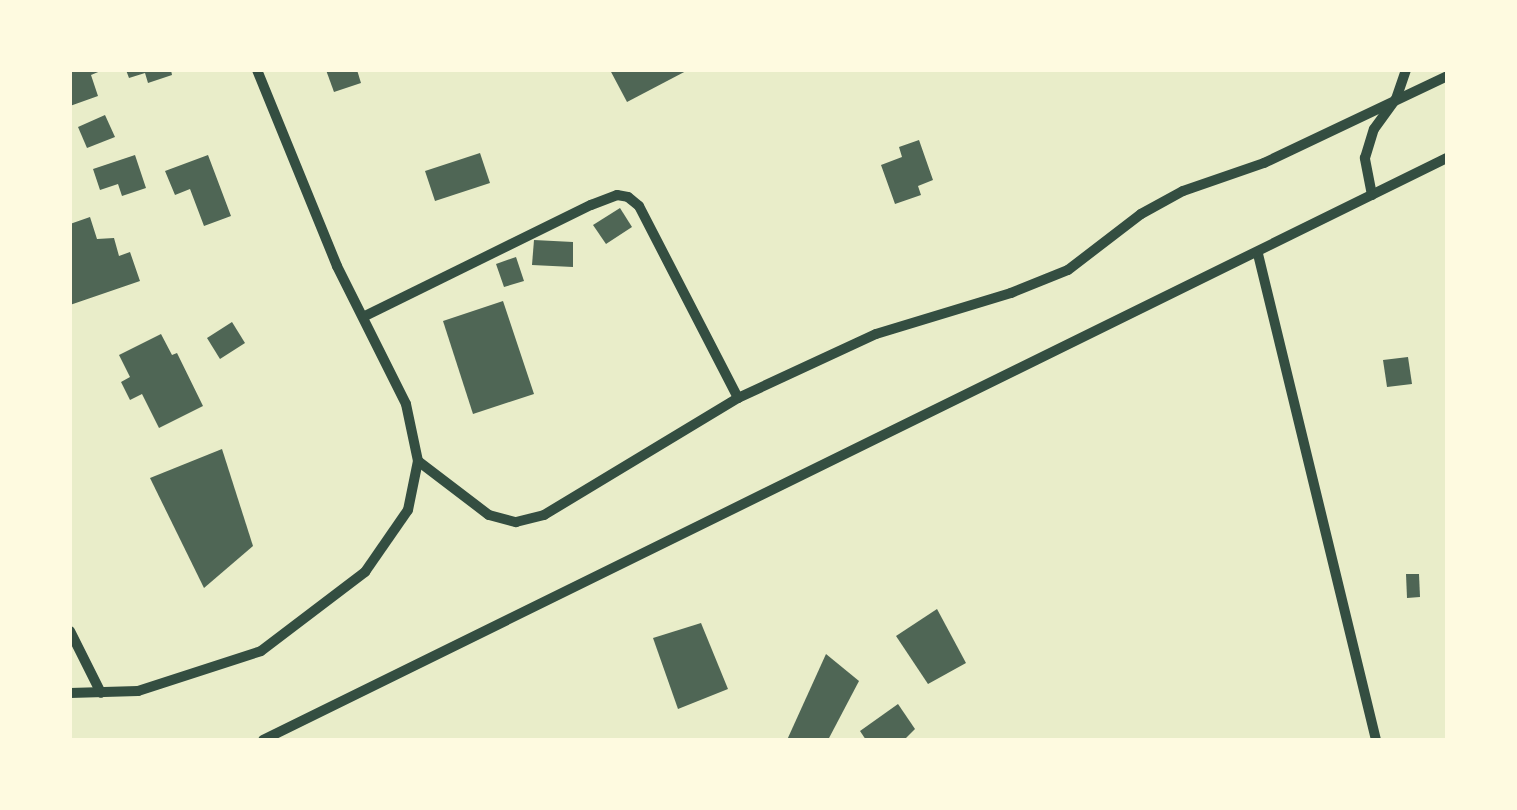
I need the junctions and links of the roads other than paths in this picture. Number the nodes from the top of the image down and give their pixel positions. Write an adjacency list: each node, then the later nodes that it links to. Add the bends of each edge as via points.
1 (257, 70): 8 (street, via 337,266)
2 (1406, 70): 4 (street)
3 (1447, 76): 4 (street)
4 (1396, 99): 6 (street, via 1374,129 1365,158); 9 (street, via 1264,163 1183,190 1068,270 876,334)
5 (1447, 158): 6 (street)
6 (1372, 195): 7 (street)
7 (1258, 254): 14 (street); 15 (street)
8 (365, 316): 9 (street, via 592,205 628,197 639,206); 10 (street, via 406,404)
9 (738, 398): 10 (street, via 544,515 516,522 489,515)
10 (418, 461): 13 (street, via 408,510 388,544 318,611 261,651 138,691)
11 (70, 632): 13 (street)
12 (70, 692): 13 (street)
13 (101, 693)
14 (263, 740)
15 (1376, 740)

